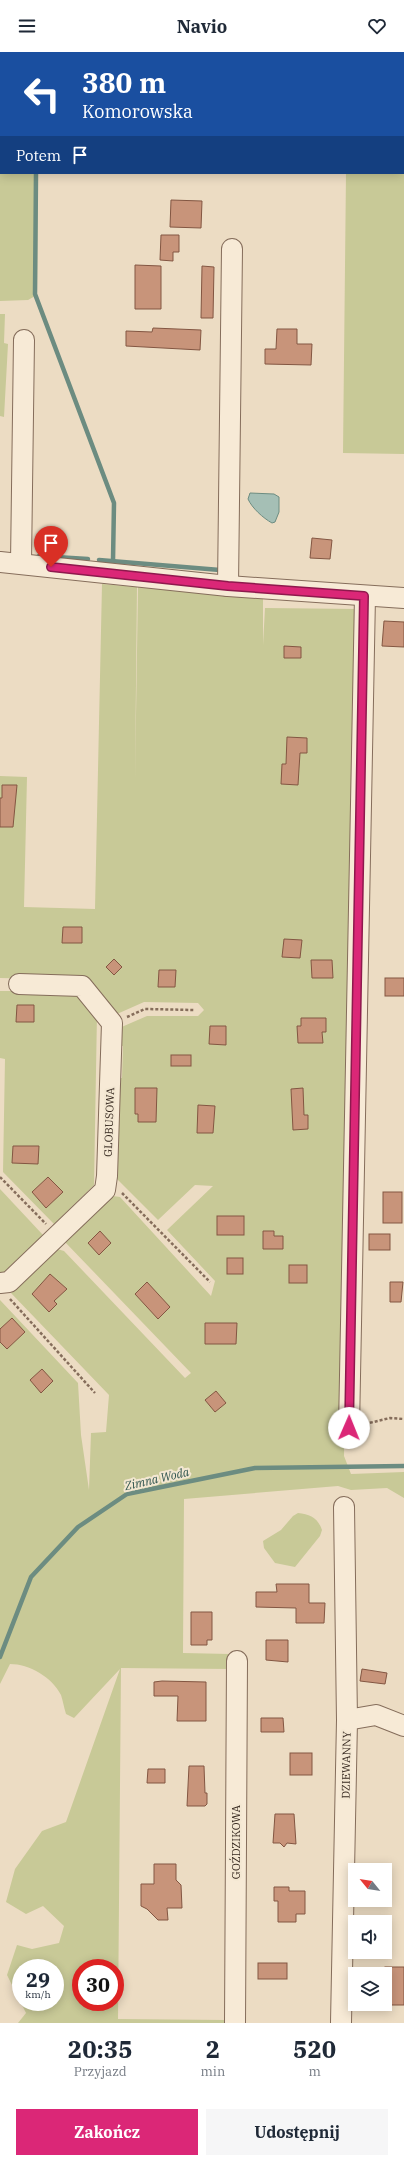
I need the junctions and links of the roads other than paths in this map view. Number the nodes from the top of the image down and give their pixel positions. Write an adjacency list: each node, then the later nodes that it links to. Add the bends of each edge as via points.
1 (232, 249): 5 (street)
2 (24, 340): 4 (street)
3 (0, 562): 4 (street)
4 (21, 563): 5 (street)
5 (228, 586): 6 (street)
6 (364, 596): 7 (street); 10 (street)
7 (404, 598)
8 (19, 984): 9 (street, GLOBUSOWA, via 82,986 112,1024 107,1176 105,1190)
9 (2, 1288)
10 (349, 1428)
11 (344, 1507): 13 (street, DZIEWANNY)
12 (237, 1661): 15 (street, GOŹDZIKOWA)
13 (347, 1720): 14 (street, via 376,1715); 16 (street, DZIEWANNY)
14 (404, 1726)
15 (235, 2023)
16 (341, 2023)

